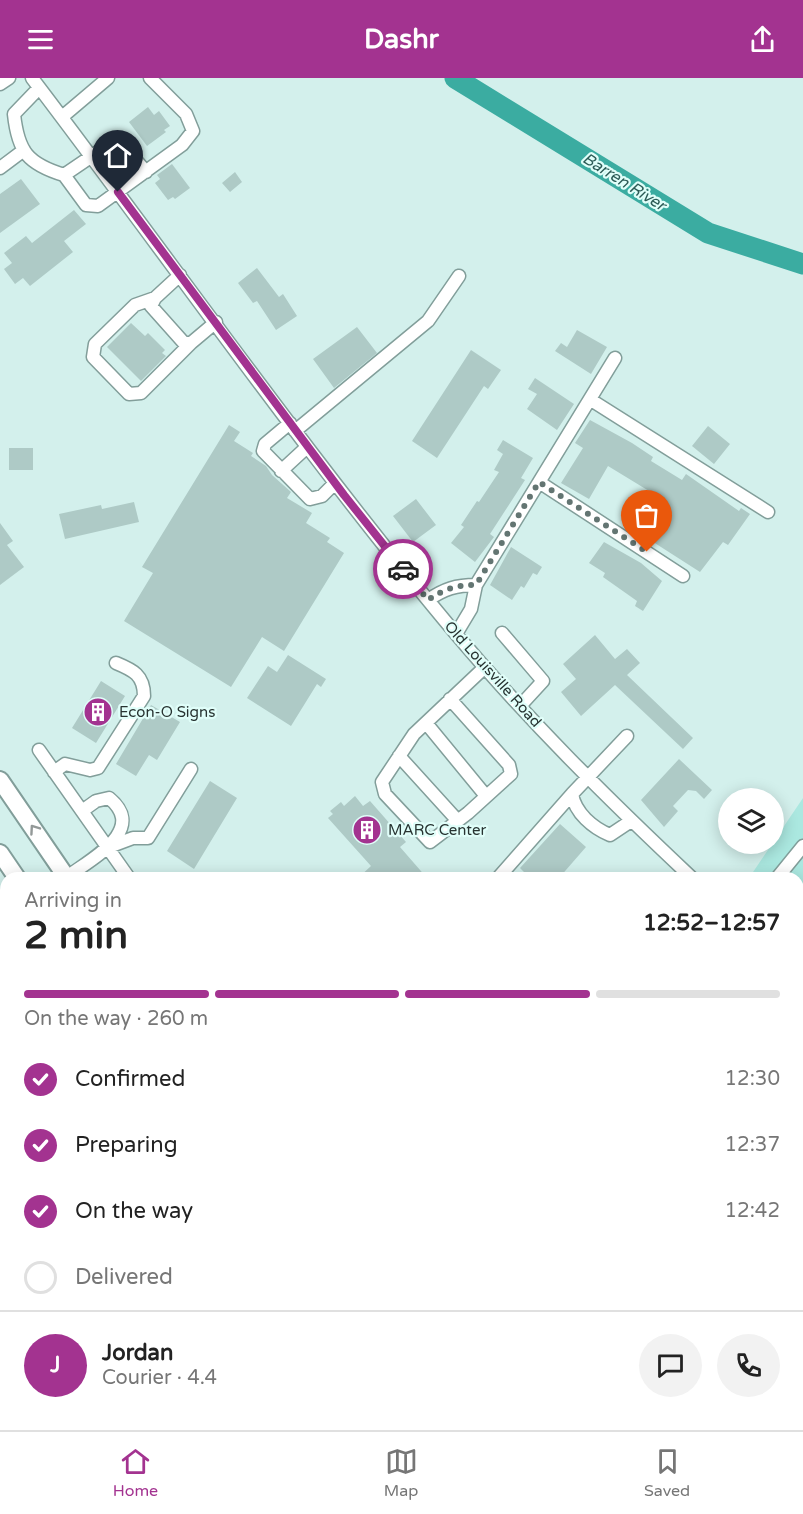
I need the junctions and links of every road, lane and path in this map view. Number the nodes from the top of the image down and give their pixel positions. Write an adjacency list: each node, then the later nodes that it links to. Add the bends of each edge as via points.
1 (9, 78): 5 (street)
2 (108, 78): 6 (street)
3 (150, 78): 10 (street, via 186,114 193,131 182,145)
4 (36, 83): 6 (street, Old Louisville Road); 7 (street, via 14,114 16,138)
5 (0, 84)
6 (62, 117): 8 (street, Old Louisville Road)
7 (24, 150): 9 (street); 11 (street, via 32,162)
8 (92, 157): 10 (street, via 114,141 122,144); 11 (street); 12 (street, Old Louisville Road)
9 (0, 168)
10 (146, 172): 12 (street)
11 (64, 175): 12 (street, via 86,205 98,206)
12 (118, 192): 13 (street, Old Louisville Road)
13 (180, 275): 15 (street); 16 (street, Old Louisville Road)
14 (459, 276): 20 (street, via 429,321)
15 (155, 298): 17 (street, via 151,306 184,343); 17 (street, via 135,305 95,344 93,357 129,394 141,393)
16 (216, 322): 17 (street); 20 (street, Old Louisville Road)
17 (192, 343)
18 (615, 358): 19 (street)
19 (591, 400): 23 (street); 25 (street)
20 (292, 427): 21 (street, Old Louisville Road); 22 (street, via 265,444 263,451)
21 (307, 447): 22 (street); 24 (street, Old Louisville Road)
22 (281, 471): 24 (street, via 310,499 316,499)
23 (539, 482): 26 (street); 27 (street)
24 (335, 483): 28 (street, Old Louisville Road)
25 (768, 512)
26 (683, 576)
27 (476, 585): 28 (street, via 445,589); 30 (street, via 471,609)
28 (428, 600): 30 (street, Old Louisville Road)
29 (502, 633): 34 (street, via 543,681)
30 (456, 634): 32 (street, Old Louisville Road)
31 (116, 663): 40 (street, via 134,670 144,684 144,696 98,768 65,764)
32 (485, 667): 33 (street); 34 (street, Old Louisville Road)
33 (450, 699): 35 (street); 44 (street, via 509,765 511,774)
34 (520, 706): 41 (street, Old Louisville Road)
35 (426, 723): 38 (street); 44 (street)
36 (627, 736): 41 (street)
37 (39, 750): 40 (street)
38 (399, 756): 47 (street); 47 (street, via 382,782 385,794 430,842)
39 (191, 769): 49 (street, via 148,838 133,838)
40 (54, 772): 45 (street)
41 (588, 778): 43 (street); 46 (street, Old Louisville Road)
42 (0, 780): 52 (main road, one-way to 42)
43 (572, 794): 46 (street, via 574,805 597,830 610,835); 55 (street)
44 (486, 796): 47 (street)
45 (82, 811): 49 (street); 49 (street, via 109,798 119,806 124,820)
46 (631, 820): 56 (street, Old Louisville Road)
47 (458, 821)
48 (803, 846): 57 (street)
49 (108, 847): 53 (street); 54 (street)
50 (0, 853): 51 (main road)
51 (13, 872)
52 (64, 872)
53 (74, 872)
54 (125, 872)
55 (503, 872)
56 (686, 872)
57 (782, 872)

